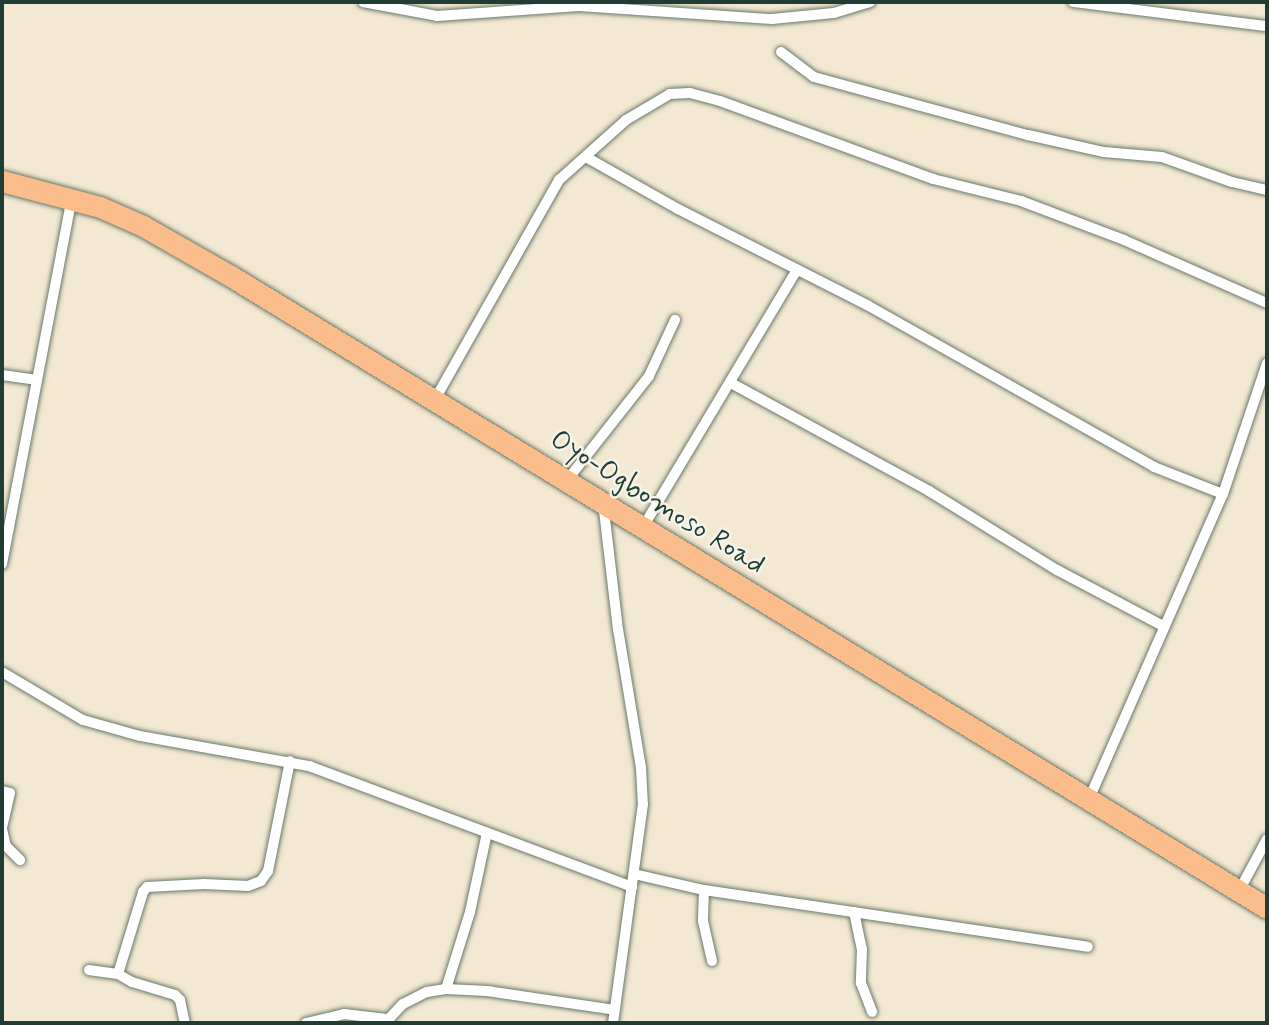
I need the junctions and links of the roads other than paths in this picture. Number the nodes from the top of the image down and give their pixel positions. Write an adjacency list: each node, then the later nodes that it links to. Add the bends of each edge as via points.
1 (363, 2): 2 (street, via 437,16 579,6 772,19 834,13)
2 (870, 2)
3 (1073, 2): 4 (street)
4 (1267, 26)
5 (781, 52): 8 (street, via 814,77 1028,135 1104,152 1162,157)
6 (586, 158): 10 (street); 11 (street, via 626,120 657,99 670,93 690,93 943,182 1021,201); 17 (street, via 559,180 545,201)
7 (2, 181): 9 (highway, Oyo-Ogbomoso Road)
8 (1267, 190)
9 (72, 197): 15 (street); 17 (highway, Oyo-Ogbomoso Road, via 154,232)
10 (797, 270): 16 (street); 19 (street, via 1154,467)
11 (1267, 303)
12 (675, 320): 18 (street, via 649,376)
13 (1267, 363): 19 (street)
14 (2, 375): 15 (street)
15 (36, 380): 22 (street)
16 (731, 383): 21 (street); 23 (street)
17 (434, 401): 18 (highway, Oyo-Ogbomoso Road)
18 (568, 479): 20 (highway, Oyo-Ogbomoso Road)
19 (1223, 494): 23 (street)
20 (603, 502): 21 (highway, Oyo-Ogbomoso Road); 32 (street, via 641,768 643,804)
21 (643, 527): 27 (highway, Oyo-Ogbomoso Road)
22 (2, 564)
23 (1163, 626): 27 (street)
24 (2, 672): 25 (street, via 62,710 93,723 139,736)
25 (290, 761): 29 (street); 41 (street, via 268,871 261,881 248,886 147,887)
26 (2, 790): 28 (street, via 10,793)
27 (1089, 799): 35 (highway, Oyo-Ogbomoso Road)
28 (2, 828): 31 (street, via 6,846)
29 (487, 833): 33 (street); 42 (street, via 470,912)
30 (1267, 839): 35 (street)
31 (20, 860)
32 (634, 874): 33 (street); 34 (street)
33 (632, 887): 43 (street)
34 (704, 890): 37 (street); 39 (street, via 703,921)
35 (1239, 891): 36 (highway, Oyo-Ogbomoso Road)
36 (1267, 908)
37 (854, 912): 38 (street); 44 (street, via 862,949 861,983)
38 (1088, 947)
39 (712, 961)
40 (89, 970): 41 (street)
41 (118, 974): 46 (street, via 175,995)
42 (446, 989): 43 (street); 45 (street, via 403,1004)
43 (615, 1010): 48 (street)
44 (872, 1012)
45 (386, 1021): 47 (street, via 344,1014)
46 (185, 1023)
47 (306, 1023)
48 (613, 1023)

